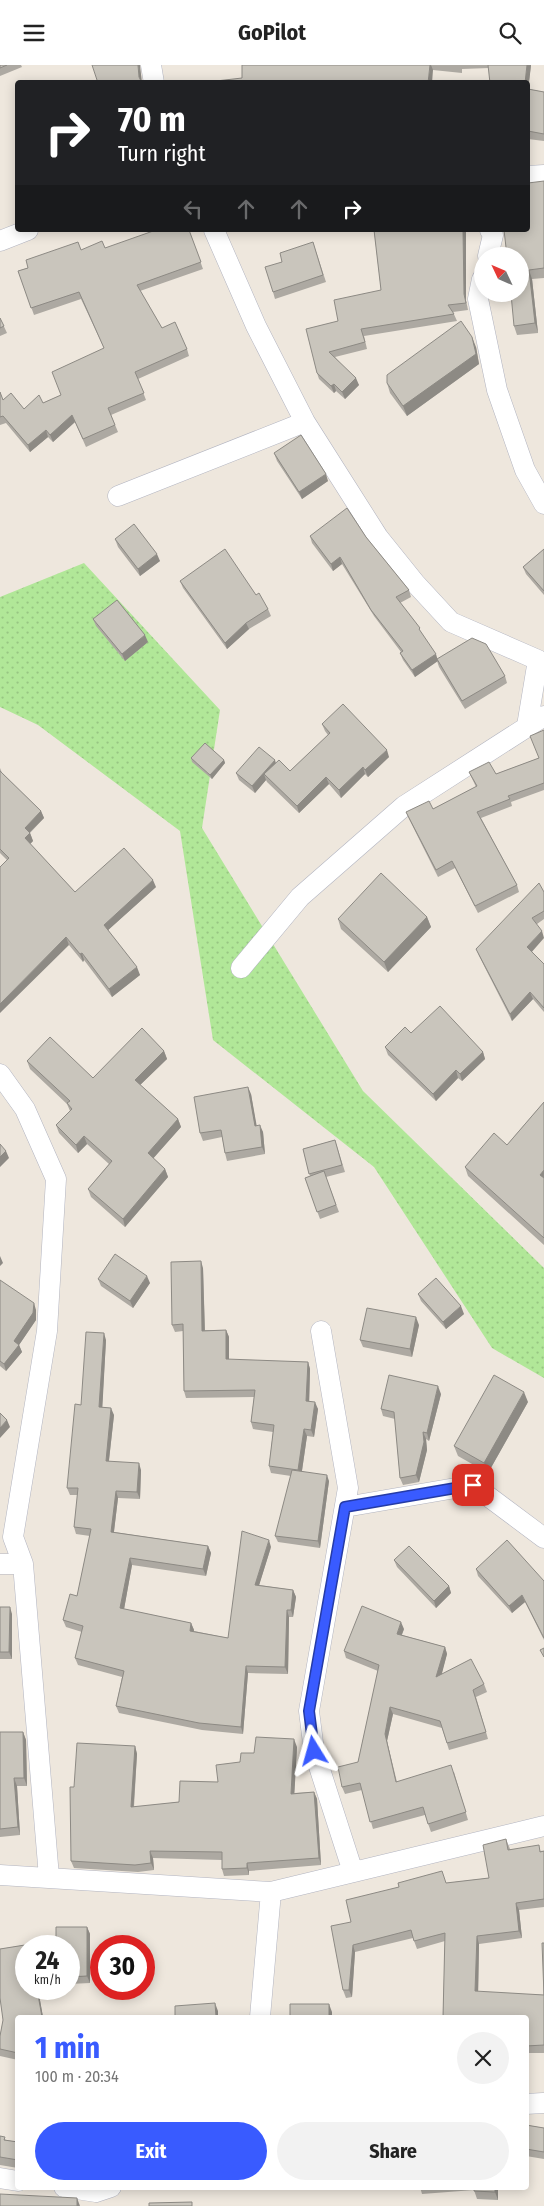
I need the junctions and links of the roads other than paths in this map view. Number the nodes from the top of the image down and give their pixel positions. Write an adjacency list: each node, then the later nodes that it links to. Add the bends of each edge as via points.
1 (151, 65): 2 (street)
2 (154, 80)
3 (544, 175): 4 (street)
4 (530, 176)
5 (23, 232): 8 (street)
6 (215, 232): 11 (street, via 256,326)
7 (491, 232): 9 (street)
8 (0, 241)
9 (490, 247)
10 (479, 303): 12 (street, via 498,390)
11 (304, 422): 13 (street); 15 (street, via 378,537 451,622 538,661)
12 (534, 471): 14 (street)
13 (118, 496)
14 (544, 504)
15 (536, 721): 16 (street, via 404,806 300,897)
16 (241, 967)
17 (0, 1073): 20 (street, via 26,1109 56,1179 48,1331)
18 (321, 1331): 19 (street, via 348,1488)
19 (345, 1507): 21 (street, via 473,1485); 25 (street, via 309,1711 314,1751)
20 (7, 1530): 23 (street)
21 (544, 1539)
22 (0, 1564): 23 (street)
23 (23, 1564): 27 (street)
24 (544, 1825): 25 (street)
25 (353, 1872): 28 (street)
26 (0, 1875): 27 (street)
27 (50, 1877): 28 (street)
28 (271, 1892): 29 (street)
29 (260, 2015)
30 (543, 2103): 31 (street)
31 (529, 2104)
32 (0, 2178): 33 (street)
33 (15, 2180)
34 (78, 2190): 35 (street)
35 (101, 2195)

